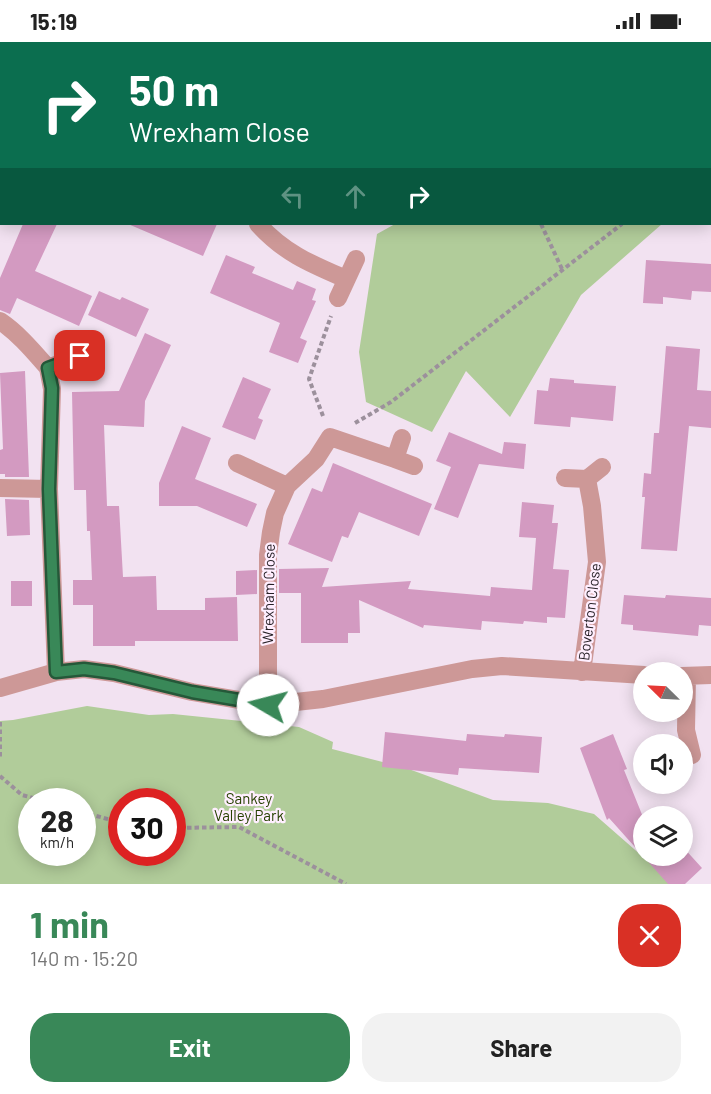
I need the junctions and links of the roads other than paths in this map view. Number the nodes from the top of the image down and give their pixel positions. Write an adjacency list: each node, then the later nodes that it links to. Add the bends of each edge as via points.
1 (259, 225): 3 (street, via 285,250)
2 (356, 259): 3 (street)
3 (346, 279): 4 (street)
4 (338, 298)
5 (0, 321): 7 (street)
6 (80, 356): 7 (street)
7 (48, 368): 17 (street, via 52,388)
8 (402, 438): 9 (street)
9 (395, 459): 11 (street); 15 (street, Wrexham Close, via 333,438)
10 (237, 463): 15 (street)
11 (414, 466)
12 (602, 467): 14 (street)
13 (565, 478): 14 (street)
14 (587, 479): 19 (street, Boverton Close, via 597,562)
15 (287, 486): 24 (street, Wrexham Close, via 275,513 268,555)
16 (0, 488): 17 (street)
17 (49, 489): 18 (street)
18 (56, 672): 23 (street); 24 (street, via 84,669 114,673)
19 (582, 672): 20 (street); 24 (street, via 502,666 472,669 323,699)
20 (633, 674)
21 (711, 675): 22 (street)
22 (693, 676)
23 (0, 688)
24 (268, 705)

